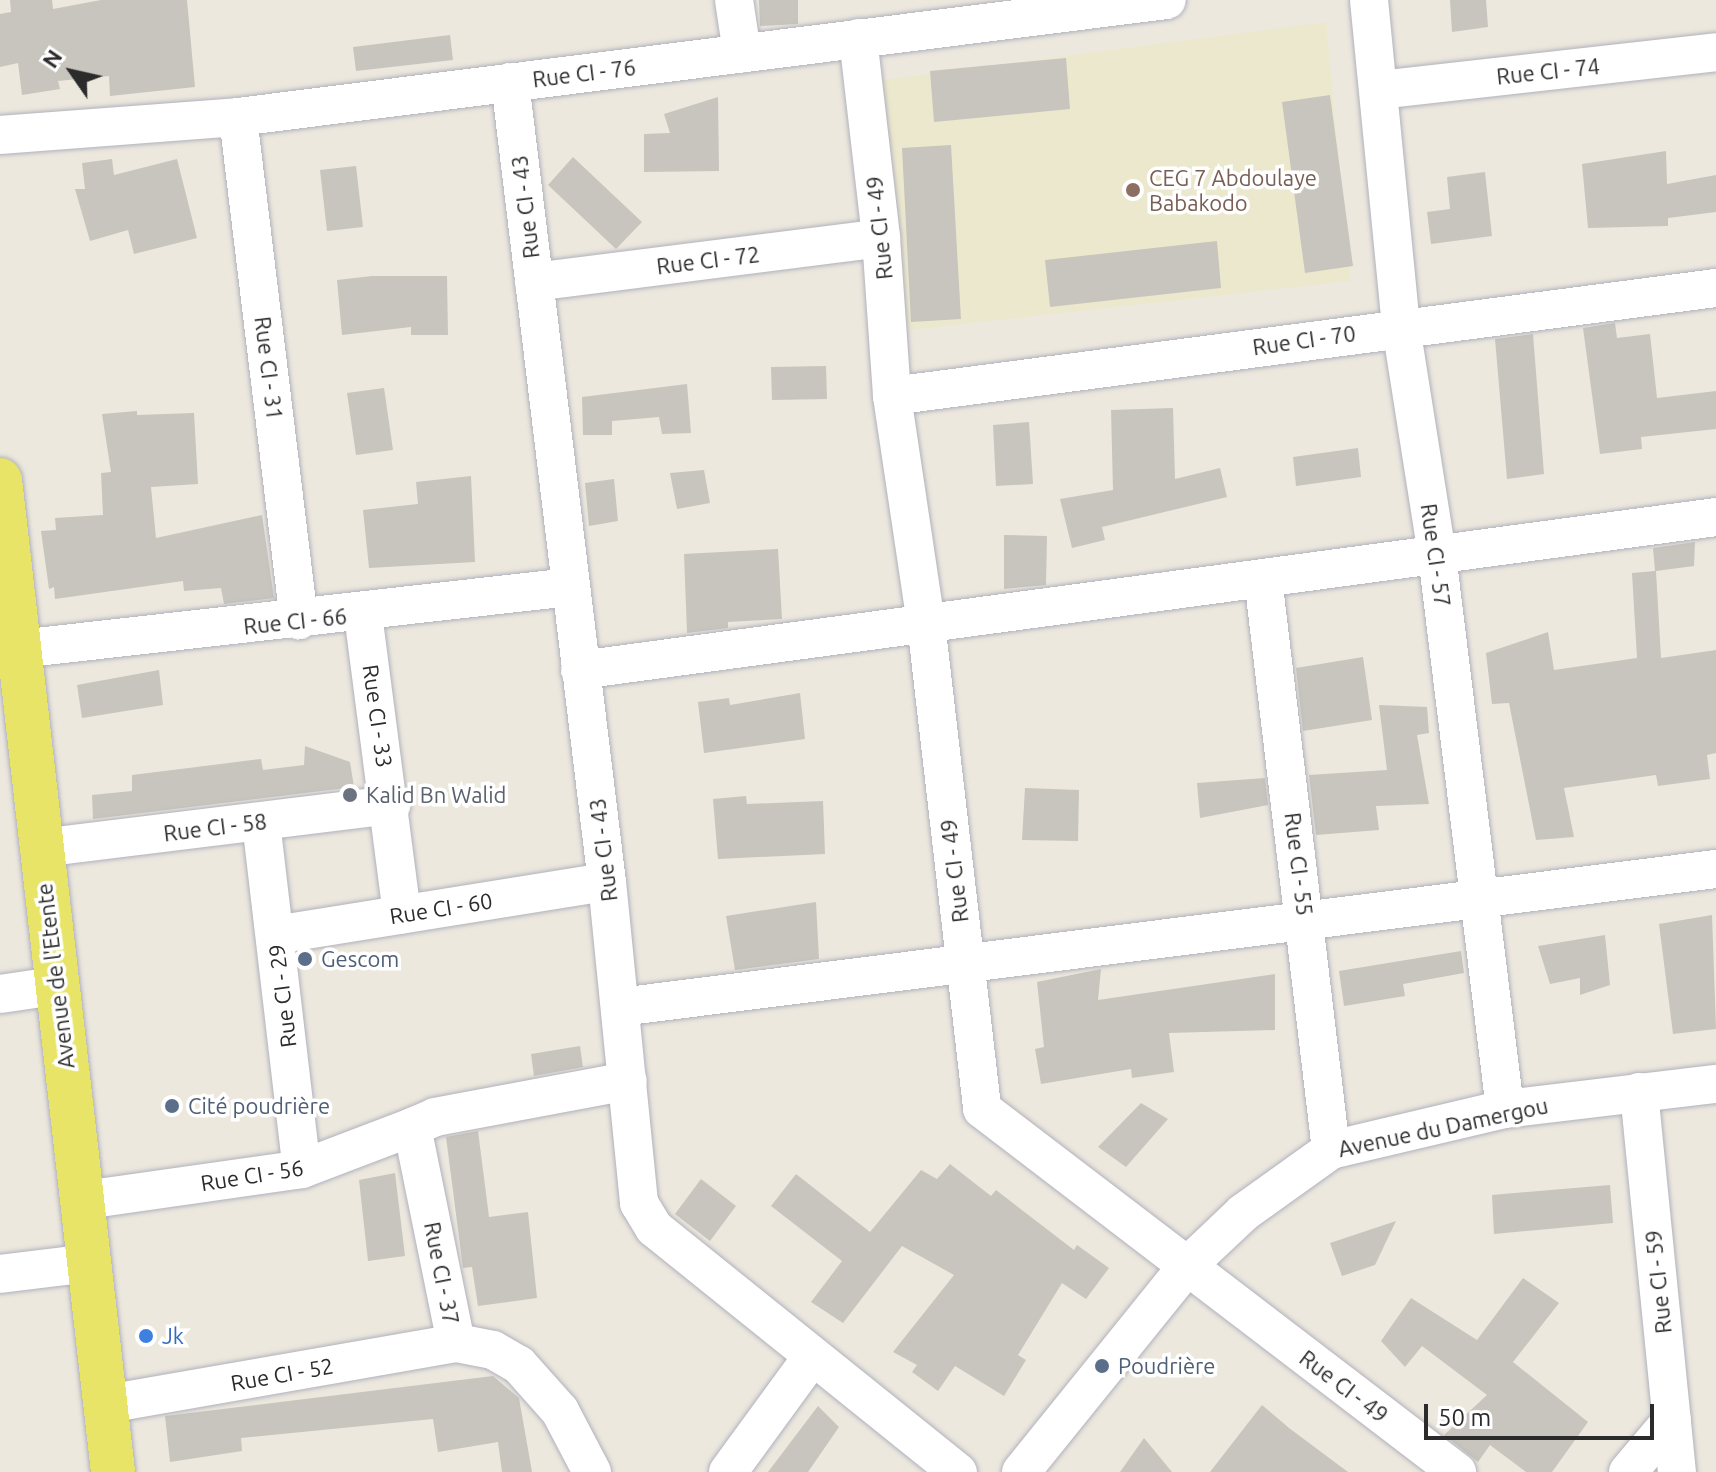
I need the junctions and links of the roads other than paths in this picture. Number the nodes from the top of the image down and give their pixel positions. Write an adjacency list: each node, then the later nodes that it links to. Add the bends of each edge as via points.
1 (734, 0): 6 (street)
2 (1167, 0): 4 (street, Rue CI - 76)
3 (1369, 0): 8 (street, Rue CI - 57)
4 (858, 38): 6 (street, Rue CI - 76); 11 (street, Rue CI - 49)
5 (1716, 52): 8 (street, Rue CI - 74)
6 (742, 53): 7 (street, Rue CI - 76)
7 (510, 82): 9 (street, Rue CI - 76); 12 (street, Rue CI - 43)
8 (1379, 90): 14 (street, Rue CI - 57)
9 (238, 117): 10 (street, Rue CI - 76); 22 (street, Rue CI - 31)
10 (0, 135)
11 (881, 238): 12 (street, Rue CI - 72); 15 (street, Rue CI - 49)
12 (534, 282): 20 (street, Rue CI - 43)
13 (1716, 288): 14 (street, Rue CI - 70)
14 (1401, 327): 15 (street, Rue CI - 70); 18 (street, Rue CI - 57)
15 (892, 396): 23 (street, Rue CI - 49)
16 (0, 480): 24 (main road, Avenue de l'Etente)
17 (1716, 517): 18 (street)
18 (1437, 555): 19 (street); 32 (street, Rue CI - 57)
19 (1263, 578): 23 (street); 34 (street, Rue CI - 55)
20 (570, 587): 21 (street, Rue CI - 66); 25 (street, Rue CI - 43)
21 (363, 614): 22 (street, Rue CI - 66); 27 (street, Rue CI - 33)
22 (299, 620): 24 (street, Rue CI - 66)
23 (926, 623): 25 (street); 36 (street, Rue CI - 49)
24 (19, 649): 26 (main road, Avenue de l'Etente)
25 (580, 670): 31 (street, Rue CI - 43)
26 (12, 726): 29 (main road, Avenue de l'Etente)
27 (391, 805): 28 (street, Rue CI - 58); 33 (street, Rue CI - 33)
28 (261, 822): 29 (street, Rue CI - 58); 35 (street, Rue CI - 29)
29 (40, 848): 37 (main road, Avenue de l'Etente)
30 (1716, 869): 32 (street)
31 (607, 882): 33 (street, Rue CI - 60); 39 (street, Rue CI - 43)
32 (1479, 899): 34 (street); 43 (street, Rue CI - 57)
33 (402, 914): 35 (street, Rue CI - 60)
34 (1307, 921): 36 (street); 45 (street, Rue CI - 55)
35 (275, 935): 46 (street, Rue CI - 29)
36 (965, 964): 39 (street); 49 (street, Rue CI - 49, via 982,1109)
37 (55, 986): 38 (street); 47 (main road, Avenue de l'Etente)
38 (0, 994)
39 (620, 1007): 40 (street, Rue CI - 43)
40 (628, 1081): 44 (street, Rue CI - 56); 52 (street, Rue CI - 43, via 644,1216)
41 (1716, 1084): 42 (street, Avenue du Damergou)
42 (1639, 1092): 43 (street, Avenue du Damergou); 54 (street, Rue CI - 59)
43 (1505, 1109): 45 (street, Avenue du Damergou)
44 (424, 1122): 46 (street, Rue CI - 56); 51 (street, Rue CI - 37)
45 (1331, 1150): 49 (street, Avenue du Damergou, via 1243,1213)
46 (302, 1169): 47 (street, Rue CI - 56)
47 (85, 1200): 48 (main road, Avenue de l'Etente)
48 (90, 1263): 50 (street); 53 (main road, Avenue de l'Etente)
49 (1187, 1266): 59 (street, Avenue du Damergou); 60 (street, Rue CI - 49)
50 (0, 1274)
51 (456, 1343): 53 (street, Rue CI - 52); 56 (street, Rue CI - 37, via 493,1350 519,1365 560,1411)
52 (811, 1358): 57 (street); 58 (street, Rue CI - 43)
53 (107, 1404): 55 (main road, Avenue de l'Etente)
54 (1672, 1420): 61 (street); 62 (street, Rue CI - 59)
55 (113, 1472)
56 (592, 1472)
57 (728, 1472)
58 (958, 1472)
59 (1021, 1472)
60 (1457, 1472)
61 (1628, 1472)
62 (1677, 1472)

